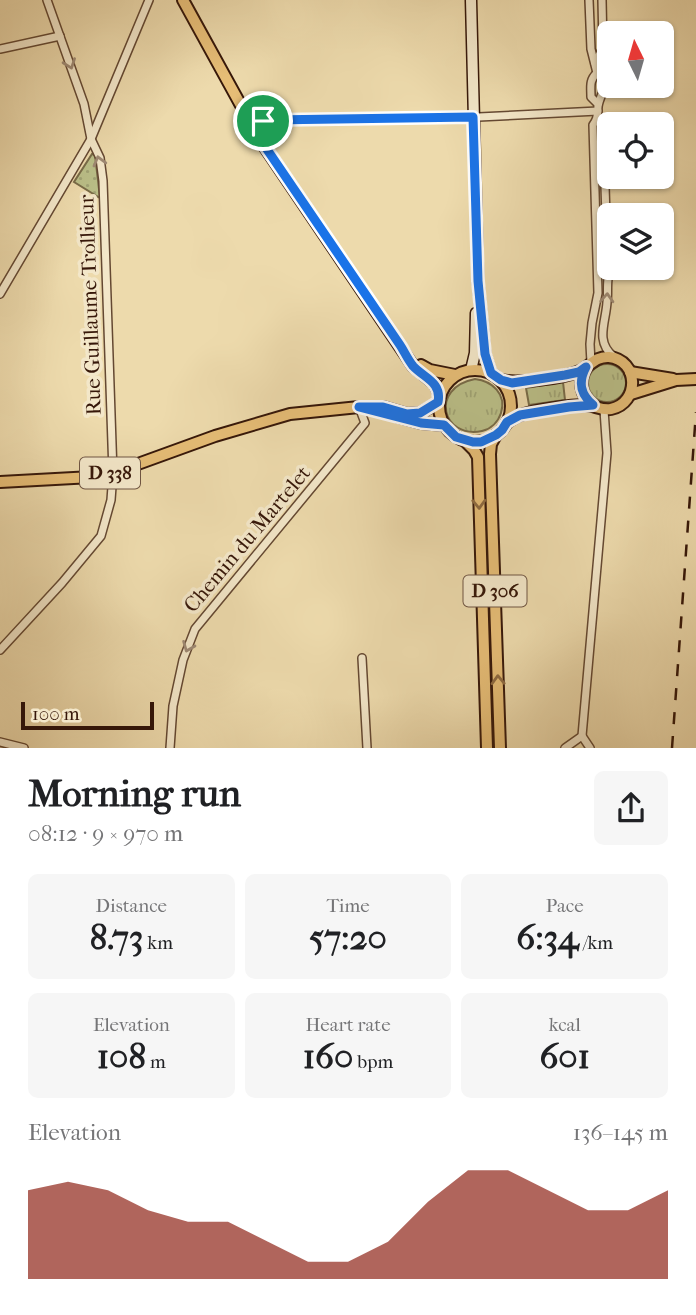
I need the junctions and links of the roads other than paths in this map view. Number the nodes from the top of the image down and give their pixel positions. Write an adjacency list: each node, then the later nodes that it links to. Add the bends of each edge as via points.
1 (47, 0): 7 (street)
2 (149, 0): 15 (street)
3 (183, 0): 16 (main road)
4 (471, 0): 14 (main road)
5 (589, 0): 9 (street)
6 (602, 0): 9 (street, via 604,48)
7 (60, 36): 8 (street); 12 (street, one-way to 12)
8 (0, 49)
9 (595, 63): 10 (street)
10 (597, 73): 13 (street, via 590,83)
11 (602, 98): 13 (street)
12 (84, 104): 15 (street); 17 (street, Rue Guillaume Trollieur)
13 (598, 111): 14 (street); 21 (street, one-way to 13, via 608,352 602,328 608,279 603,124); 22 (street, via 593,125 598,293)
14 (473, 117): 16 (street, via 270,120); 18 (main road)
15 (99, 121): 17 (street)
16 (251, 125): 20 (main road)
17 (91, 139): 19 (street); 38 (street, Rue Guillaume Trollieur, one-way to 17, via 103,181)
18 (478, 281): 23 (main road); 25 (main road)
19 (0, 294)
20 (400, 345): 26 (main road, via 430,370); 31 (main road, via 413,366 435,384)
21 (618, 360): 22 (main road, via 601,358); 24 (main road)
22 (588, 365): 28 (main road, via 565,375 512,383); 33 (main road, via 581,385 584,396)
23 (471, 370): 25 (main road); 26 (main road)
24 (630, 372): 29 (main road); 30 (main road)
25 (491, 373): 28 (main road)
26 (455, 375): 31 (main road)
27 (696, 379): 29 (main road)
28 (501, 380): 34 (main road, via 511,401)
29 (676, 380): 30 (main road)
30 (631, 394): 33 (main road, via 613,409)
31 (439, 399): 32 (main road, D 338, via 420,413); 35 (main road)
32 (359, 407): 35 (main road); 38 (main road, D 338, via 290,414); 45 (street, Chemin du Martelet, one-way to 45, via 365,423 195,629 173,706)
33 (598, 408): 34 (main road, via 527,413); 42 (street, via 607,453)
34 (507, 422): 36 (main road)
35 (444, 425): 37 (main road)
36 (496, 435): 37 (main road, via 481,442); 48 (main road, D 306, one-way to 36, via 490,454)
37 (465, 441): 47 (main road, D 306, one-way to 47, via 478,457)
38 (113, 473): 39 (main road, D 338); 40 (street, Rue Guillaume Trollieur, via 101,536)
39 (0, 482)
40 (0, 650)
41 (362, 658): 46 (street)
42 (582, 736): 49 (street); 50 (street)
43 (0, 743): 44 (street)
44 (24, 748)
45 (170, 748)
46 (367, 748)
47 (487, 748)
48 (500, 748)
49 (565, 748)
50 (590, 748)

